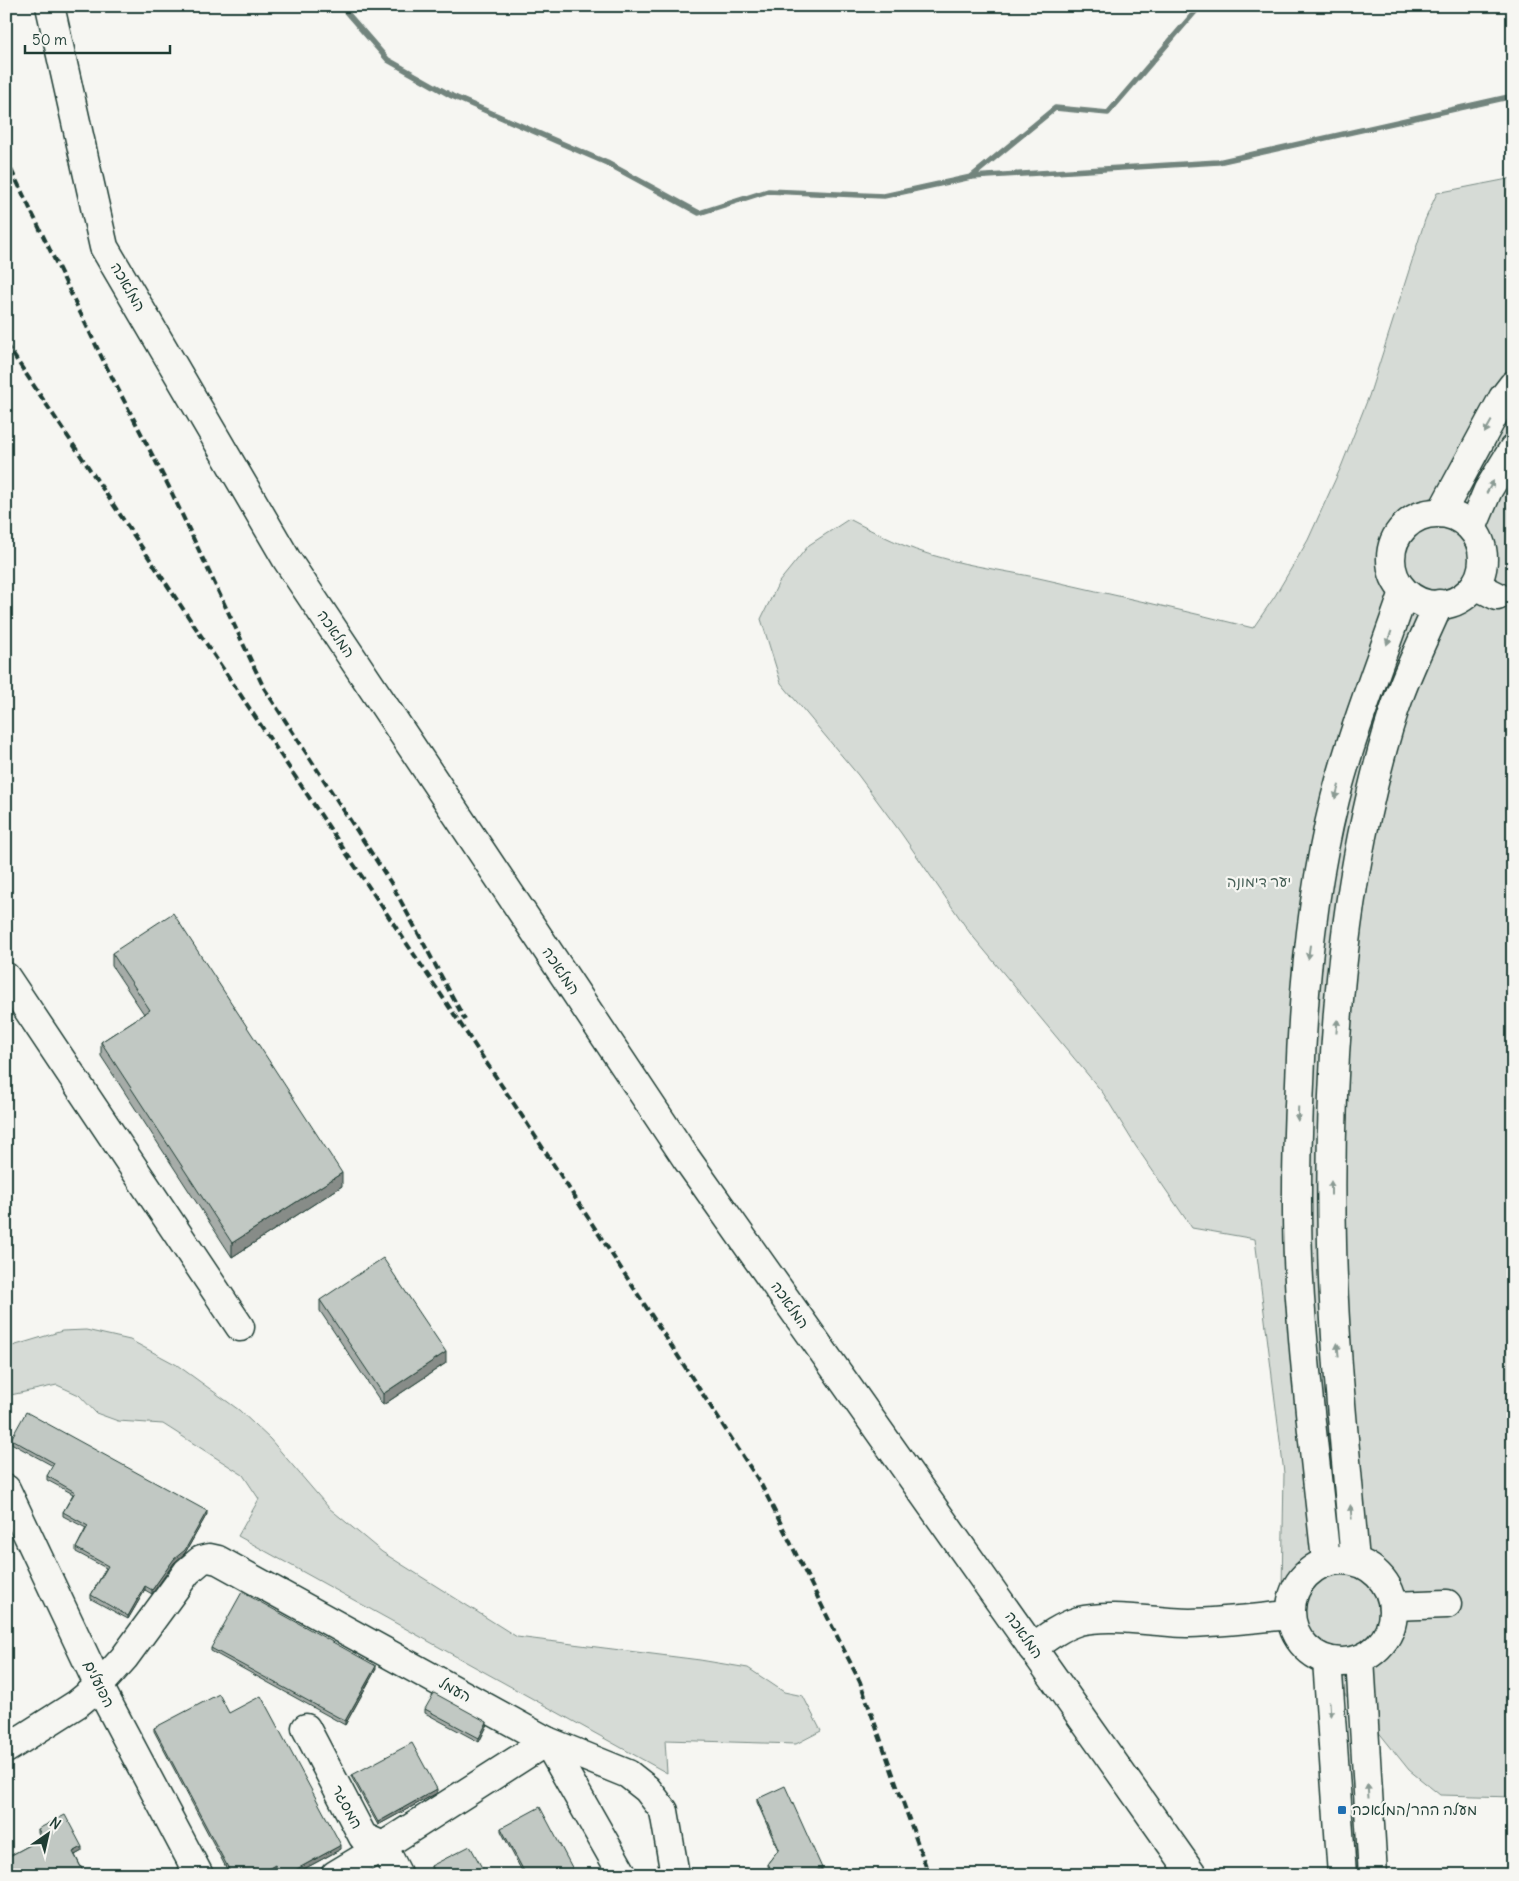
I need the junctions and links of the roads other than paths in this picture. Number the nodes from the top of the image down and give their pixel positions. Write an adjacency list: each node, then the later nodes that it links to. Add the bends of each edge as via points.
1 (50, 6): 16 (street, המלאכה, via 104,247 287,560 686,1158)
2 (1513, 385): 4 (street, one-way to 4)
3 (1513, 449): 5 (street, one-way to 3, via 1488,490)
4 (1441, 513): 5 (street, via 1464,521); 6 (street, via 1413,518 1400,529 1392,543 1390,561 1394,577)
5 (1472, 528): 7 (street, via 1483,555 1481,573 1486,591 1467,595 1453,603)
6 (1404, 592): 7 (street, via 1411,598); 11 (street, one-way to 11, via 1335,799 1319,878 1308,962 1297,1141 1298,1246 1302,1325)
7 (1439, 604): 12 (street, one-way to 7, via 1332,1245 1331,1142 1342,966 1352,884 1383,751 1400,694)
8 (6, 977): 9 (street)
9 (240, 1327)
10 (6, 1489): 19 (street, הפועלים)
11 (1326, 1561): 12 (street); 15 (street, via 1303,1576 1295,1588)
12 (1355, 1561): 14 (street, via 1381,1577)
13 (1447, 1604): 14 (street)
14 (1393, 1606): 17 (street, via 1389,1632 1382,1643)
15 (1290, 1615): 16 (street, via 1188,1623 1098,1617 1055,1632); 18 (street, via 1298,1638 1315,1655)
16 (1032, 1648): 29 (street, המלאכה)
17 (1360, 1659): 18 (street, via 1349,1662); 31 (street, one-way to 17)
18 (1327, 1660): 30 (street, one-way to 30)
19 (99, 1686): 21 (street, העמל, via 194,1566 209,1558 228,1564); 22 (street, העמל, via 77,1704); 24 (street, הפועלים)
20 (306, 1728): 23 (street, המסגר, via 363,1837)
21 (547, 1740): 23 (street); 27 (street); 28 (street, העמל, via 628,1774 647,1789 664,1811)
22 (6, 1749)
23 (383, 1846): 25 (street); 26 (street)
24 (199, 1875)
25 (335, 1875)
26 (398, 1875)
27 (623, 1875)
28 (675, 1875)
29 (1193, 1875)
30 (1342, 1875)
31 (1373, 1875)

